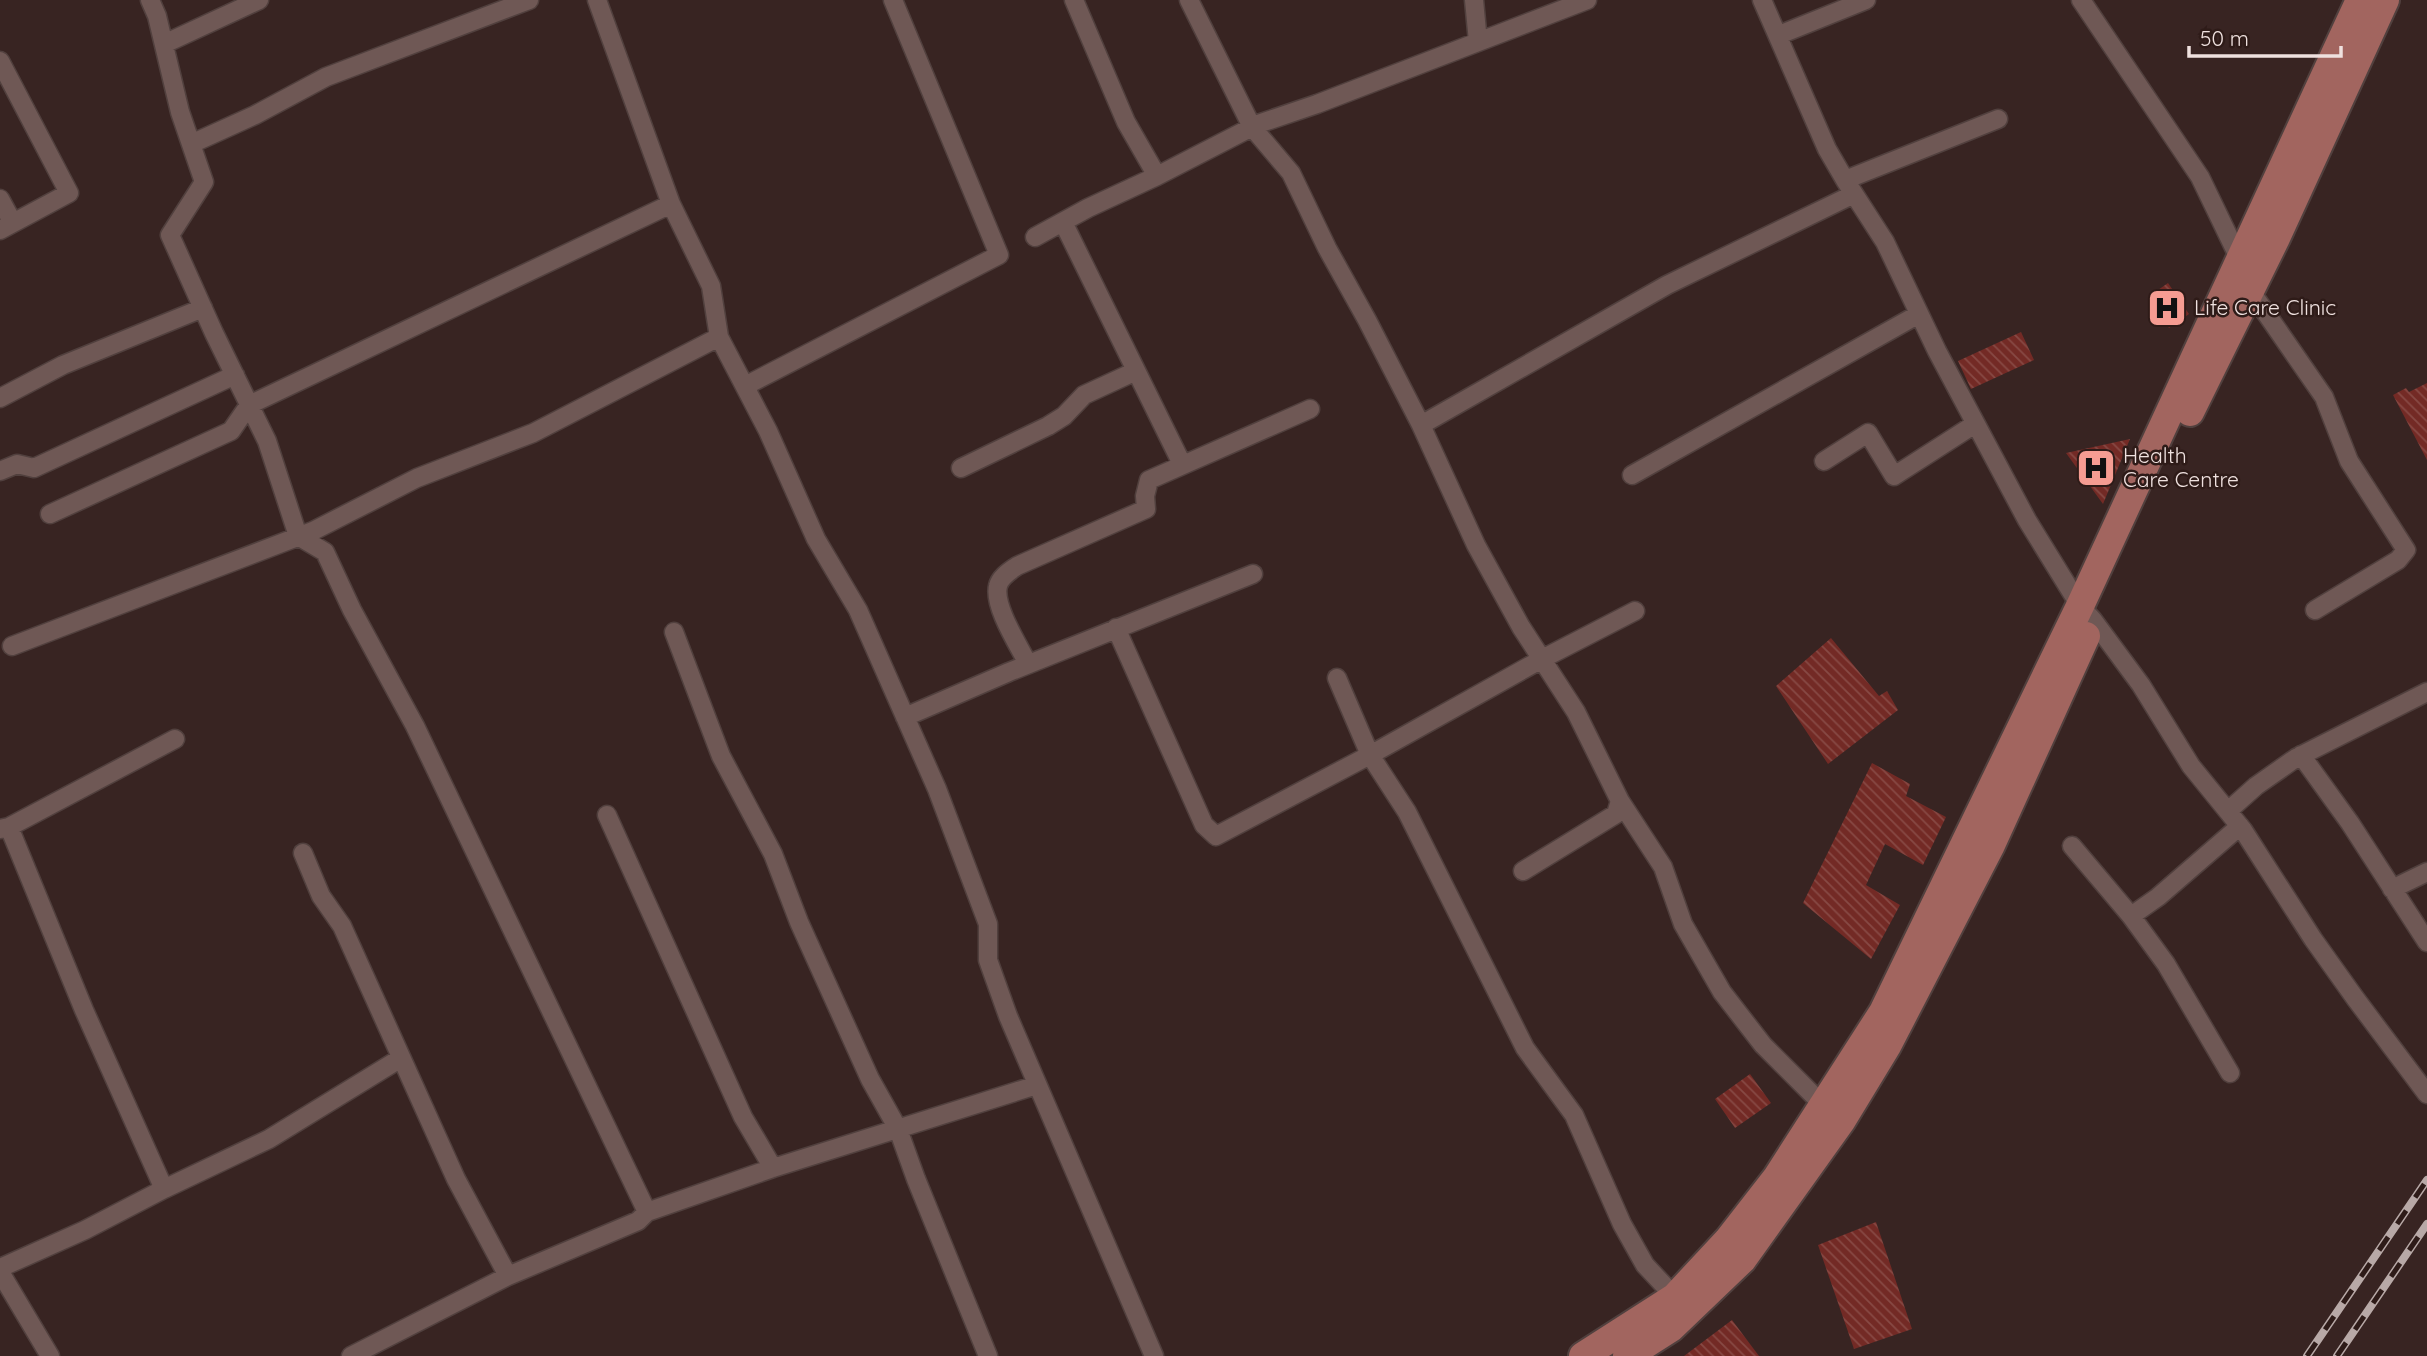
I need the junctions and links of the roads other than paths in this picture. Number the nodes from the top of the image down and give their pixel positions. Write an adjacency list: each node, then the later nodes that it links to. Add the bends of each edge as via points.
1 (150, 0): 17 (street)
2 (259, 0): 17 (street)
3 (529, 0): 21 (street, via 326,77)
4 (597, 0): 25 (street)
5 (893, 0): 36 (street, via 999,255)
6 (1074, 0): 22 (street, via 1126,122)
7 (1189, 0): 20 (street)
8 (1474, 0): 16 (street)
9 (1587, 0): 16 (street)
10 (1762, 0): 15 (street)
11 (1866, 0): 15 (street)
12 (2081, 0): 29 (street, via 2200,177)
13 (2360, 0): 29 (main road)
14 (2385, 0): 30 (main road)
15 (1779, 35): 23 (street, via 1827,149)
16 (1478, 42): 20 (street)
17 (164, 44): 21 (street)
18 (0, 61): 27 (street, via 69,193)
19 (1998, 119): 23 (street)
20 (1252, 127): 22 (street); 41 (street, via 1291,173)
21 (191, 144): 31 (street, via 204,182 170,235)
22 (1157, 176): 26 (street)
23 (1849, 187): 32 (street, via 1885,242); 41 (street)
24 (0, 199): 27 (street)
25 (671, 204): 33 (street, via 711,286); 38 (street)
26 (1063, 222): 28 (street); 34 (street)
27 (6, 227)
28 (1035, 237)
29 (2239, 260): 52 (main road)
30 (2250, 290): 50 (street, via 2324,397 2349,461 2406,550 2398,560); 52 (main road)
31 (203, 308): 35 (street); 37 (street, via 62,365)
32 (1919, 314): 40 (street); 46 (street)
33 (719, 337): 36 (street); 48 (street, via 533,433 417,478)
34 (1136, 371): 43 (street); 44 (street, via 1084,395 1048,426)
35 (235, 375): 38 (street); 45 (street, via 34,468 18,464)
36 (745, 386): 60 (street, via 816,539 859,610)
37 (0, 398)
38 (250, 405): 47 (street, via 231,431); 48 (street)
39 (1310, 409): 43 (street)
40 (1975, 424): 42 (street, via 1894,476 1868,433); 52 (street, via 2027,520)
41 (1421, 425): 56 (street, via 1476,545)
42 (1824, 461)
43 (1182, 464): 57 (street, via 1149,480 1146,509 1006,574 998,586 999,606)
44 (961, 468)
45 (0, 471)
46 (1632, 475)
47 (50, 514)
48 (298, 536): 55 (street); 84 (street, via 325,552 415,726)
49 (1253, 574): 53 (street)
50 (2315, 610)
51 (1635, 611): 56 (street)
52 (2087, 613): 65 (street, via 2141,685 2191,766); 80 (main road, via 1883,1012); 93 (main road, via 1991,845 1887,1046 1842,1120 1742,1260 1671,1328)
53 (1116, 628): 57 (street); 62 (street, via 1204,825 1216,836)
54 (674, 632): 81 (street, via 721,756 773,854 870,1079)
55 (12, 646)
56 (1542, 659): 62 (street); 64 (street, via 1576,712)
57 (1028, 664): 60 (street)
58 (1337, 678): 62 (street)
59 (2427, 692): 63 (street)
60 (905, 717): 78 (street, via 988,924 988,960)
61 (175, 739): 68 (street)
62 (1370, 755): 87 (street, via 1407,812 1525,1048 1574,1115 1628,1234 1646,1265)
63 (2301, 755): 65 (street); 73 (street)
64 (1620, 801): 71 (street, via 1616,814); 80 (street, via 1663,867 1683,924 1722,992 1763,1045)
65 (2228, 811): 67 (street)
66 (607, 815): 82 (street, via 743,1117)
67 (2240, 826): 74 (street); 79 (street, via 2354,998)
68 (5, 828): 83 (street)
69 (2073, 846): 74 (street)
70 (303, 853): 76 (street, via 321,895 342,926)
71 (1523, 871)
72 (2427, 872): 73 (street)
73 (2392, 889): 75 (street)
74 (2130, 916): 77 (street, via 2166,964)
75 (2427, 942)
76 (401, 1058): 83 (street, via 269,1139); 86 (street, via 456,1179)
77 (2230, 1073)
78 (1037, 1085): 81 (street); 91 (street)
79 (2427, 1094)
80 (1824, 1106): 87 (main road, via 1736,1230)
81 (898, 1129): 82 (street); 90 (street)
82 (773, 1168): 84 (street)
83 (164, 1189): 85 (street)
84 (647, 1212): 86 (street, via 638,1221)
85 (0, 1270): 88 (street)
86 (508, 1276): 89 (street)
87 (1675, 1297): 92 (main road)
88 (50, 1356)
89 (351, 1356)
90 (988, 1356)
91 (1154, 1356)
92 (1583, 1356)
93 (1627, 1356)

